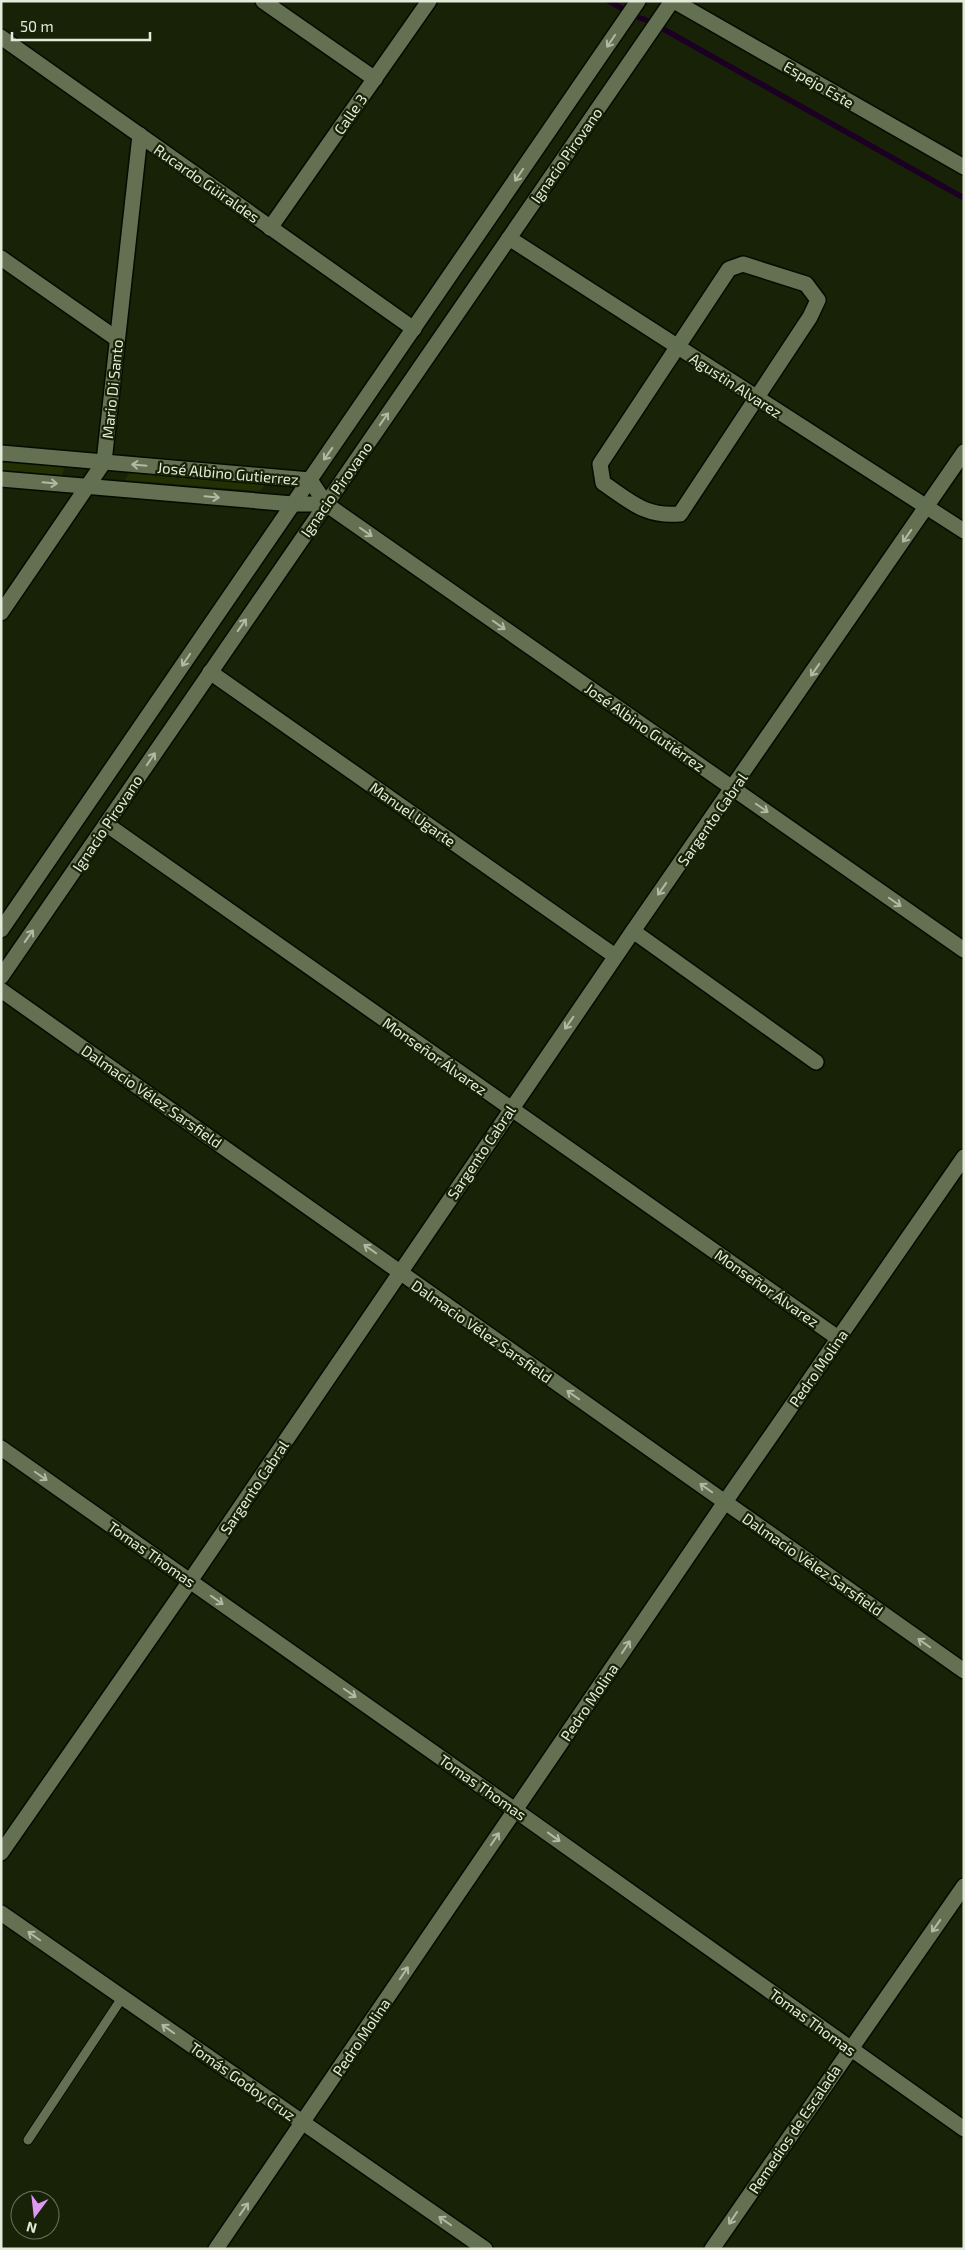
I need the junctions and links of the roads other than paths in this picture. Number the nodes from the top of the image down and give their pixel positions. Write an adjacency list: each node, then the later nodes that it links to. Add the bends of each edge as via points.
1 (264, 1): 6 (street)
2 (428, 1): 6 (street, Calle 3)
3 (638, 1): 12 (street, Ignacio Pirovano, one-way to 12)
4 (673, 1): 8 (street, Espejo Este); 10 (street, Ignacio Pirovano)
5 (1, 37): 7 (street, Rucardo Güiraldes)
6 (374, 79): 9 (street, Calle 3)
7 (140, 135): 9 (street, Rucardo Güiraldes); 15 (street, Mario Di Santo)
8 (964, 167)
9 (270, 228): 14 (street, Rucardo Güiraldes)
10 (509, 238): 13 (street, Ignacio Pirovano); 16 (street, Agustin Alvarez)
11 (1, 258): 15 (street)
12 (429, 307): 13 (street); 14 (street, Ignacio Pirovano)
13 (451, 322): 18 (street, Ignacio Pirovano)
14 (414, 329): 17 (street, Ignacio Pirovano)
15 (117, 339): 22 (street, Mario Di Santo)
16 (678, 347): 19 (street, Agustin Alvarez); 19 (street, via 729,269 743,264 806,284 818,300); 19 (street, via 600,464 603,483 646,512 680,514)
17 (398, 351): 18 (street); 24 (street, Ignacio Pirovano, one-way to 24)
18 (421, 366): 27 (street, Ignacio Pirovano, one-way to 18)
19 (758, 399): 28 (street, Agustin Alvarez)
20 (1, 452): 22 (street, José Albino Gutierrez)
21 (964, 452): 28 (street, Sargento Cabral)
22 (104, 462): 24 (street, José Albino Gutierrez, one-way to 22); 25 (street, Mario Di Santo)
23 (1, 479): 25 (street, José Albino Gutierrez, one-way to 25)
24 (310, 480): 26 (street, Ignacio Pirovano); 27 (street, José Albino Gutierrez)
25 (89, 486): 26 (street, José Albino Gutierrez, one-way to 26); 30 (street, Mario Di Santo)
26 (293, 504): 27 (street, José Albino Gutierrez); 34 (street, Ignacio Pirovano, one-way to 34)
27 (326, 504): 31 (street, Ignacio Pirovano, one-way to 27); 32 (street, José Albino Gutiérrez, one-way to 32)
28 (927, 508): 29 (street, Agustin Alvarez); 32 (street, Sargento Cabral, one-way to 32)
29 (964, 532)
30 (1, 613)
31 (210, 672): 33 (street, Ignacio Pirovano, one-way to 31); 37 (street, Manuel Ugarte)
32 (733, 788): 35 (street, Sargento Cabral, one-way to 35); 36 (street, José Albino Gutiérrez, one-way to 36)
33 (106, 824): 38 (street, Ignacio Pirovano, one-way to 33); 41 (street, Monseñor Álvarez)
34 (1, 930)
35 (633, 931): 37 (street, Sargento Cabral); 40 (street)
36 (964, 950)
37 (615, 956): 41 (street, Sargento Cabral, one-way to 41)
38 (1, 977)
39 (1, 990): 43 (street, Dalmacio Vélez Sarsfield, one-way to 39)
40 (816, 1062)
41 (510, 1109): 43 (street, Sargento Cabral); 44 (street, Monseñor Álvarez)
42 (964, 1158): 44 (street, Pedro Molina)
43 (399, 1271): 46 (street, Dalmacio Vélez Sarsfield, one-way to 43); 47 (street, Sargento Cabral)
44 (838, 1338): 46 (street, Pedro Molina)
45 (1, 1448): 47 (street, Tomas Thomas, one-way to 47)
46 (725, 1502): 48 (street, Dalmacio Vélez Sarsfield, one-way to 46); 49 (street, Pedro Molina, one-way to 46)
47 (190, 1581): 49 (street, Tomas Thomas, one-way to 49); 50 (street, Sargento Cabral)
48 (964, 1671)
49 (515, 1810): 54 (street, Tomas Thomas, one-way to 54); 55 (street, Pedro Molina, one-way to 49)
50 (1, 1853)
51 (964, 1886): 54 (street, Remedios de Escalada, one-way to 54)
52 (1, 1913): 53 (street, Tomás Godoy Cruz, one-way to 52)
53 (122, 1998): 55 (street, Tomás Godoy Cruz, one-way to 53); 57 (lane)
54 (849, 2048): 56 (street, Tomas Thomas); 60 (street, Remedios de Escalada, one-way to 60)
55 (303, 2122): 58 (street, Pedro Molina, one-way to 55); 59 (street, Tomás Godoy Cruz, one-way to 55)
56 (964, 2130)
57 (28, 2140)
58 (216, 2249)
59 (485, 2249)
60 (712, 2249)

